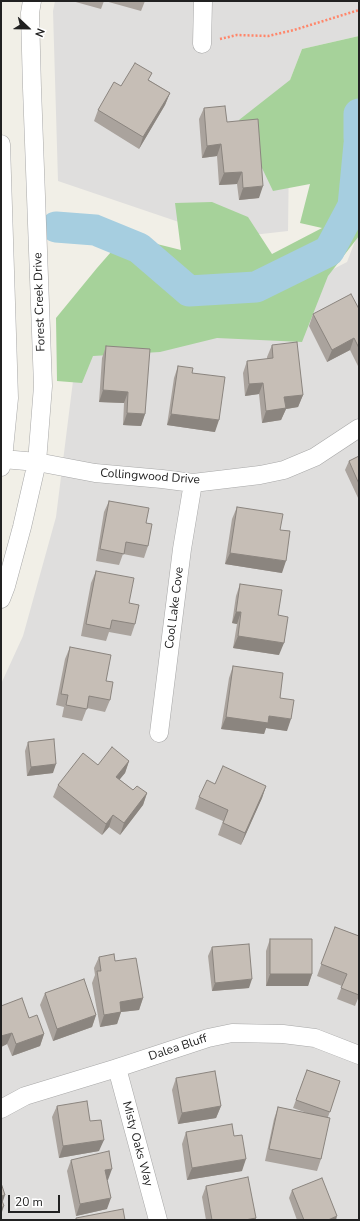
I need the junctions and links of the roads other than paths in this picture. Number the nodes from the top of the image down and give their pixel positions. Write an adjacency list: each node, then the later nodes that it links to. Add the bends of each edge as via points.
1 (32, 1): 6 (street, Forest Creek Drive, via 32,88 43,386)
2 (203, 1): 3 (street)
3 (202, 44)
4 (1, 144): 7 (street, via 9,398)
5 (359, 428): 8 (street, Collingwood Drive, via 315,457 284,470)
6 (37, 462): 7 (street, Collingwood Drive); 8 (street, Collingwood Drive, via 95,473); 9 (street, Forest Creek Drive, via 22,527)
7 (2, 463)
8 (193, 483): 10 (street, Cool Lake Cove, via 182,549)
9 (1, 599)
10 (159, 733)
11 (359, 1055): 12 (street, Dalea Bluff, via 316,1038 283,1034 232,1033 208,1038)
12 (117, 1068): 13 (street, Dalea Bluff, via 25,1096); 14 (street, Misty Oaks Way)
13 (1, 1109)
14 (158, 1220)

